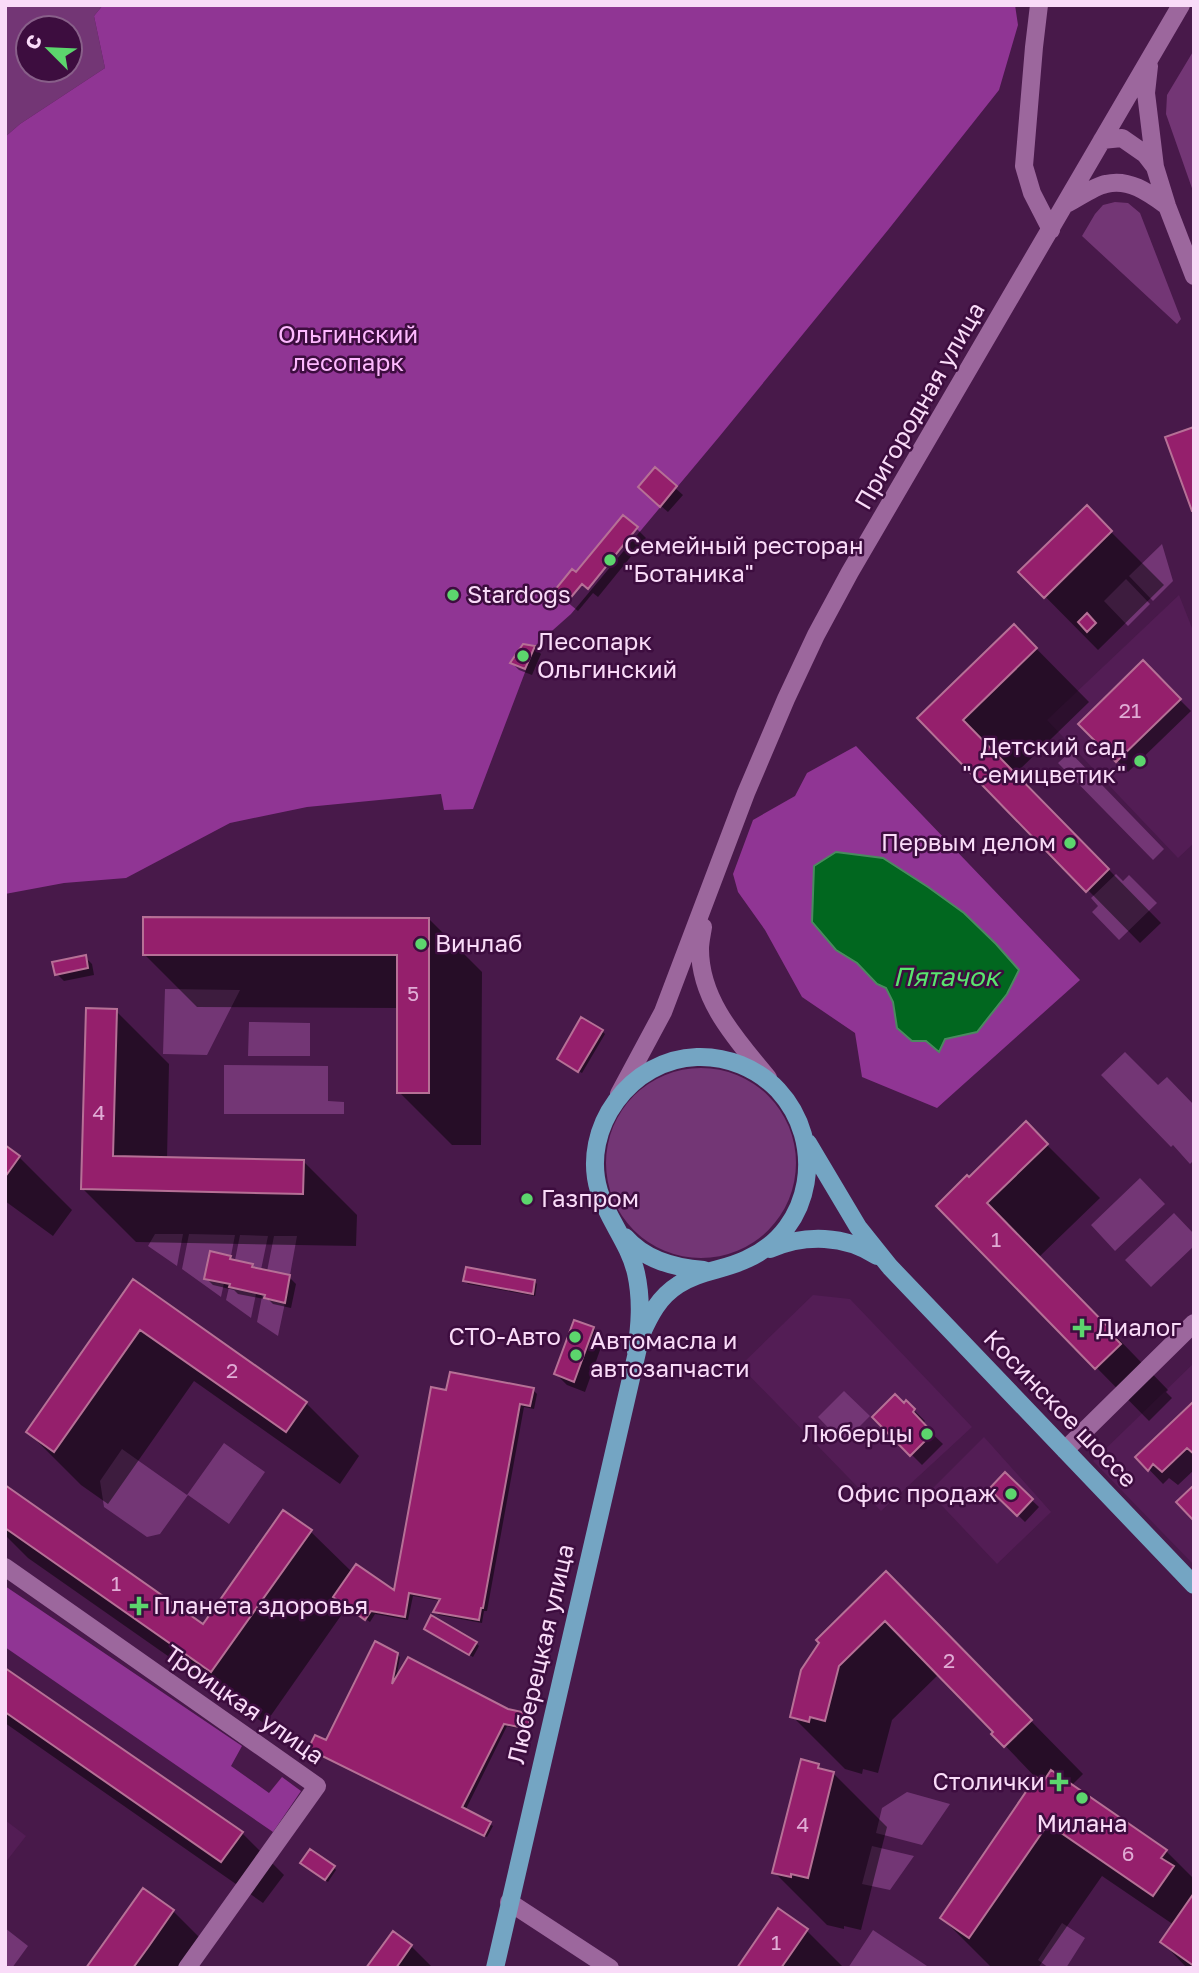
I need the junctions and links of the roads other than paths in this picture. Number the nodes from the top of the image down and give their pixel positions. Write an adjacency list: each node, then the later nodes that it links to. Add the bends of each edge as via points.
1 (1039, 5): 8 (street, via 1024,166)
2 (1181, 5): 3 (street, Пригородная улица)
3 (1150, 56): 4 (street, Пригородная улица); 5 (street, via 1146,93)
4 (1102, 140): 5 (street, via 1122,138); 6 (street, Пригородная улица)
5 (1155, 167): 7 (street)
6 (1065, 205): 7 (street, via 1105,184 1125,183); 8 (street, Пригородная улица)
7 (1167, 206): 9 (street)
8 (1051, 229): 10 (street, Пригородная улица, via 816,635 746,793)
9 (1194, 276)
10 (713, 884): 11 (street, via 700,949 709,995 723,1021); 12 (street, via 663,1012)
11 (772, 1084): 12 (main road, via 736,1063 716,1058 676,1060 637,1079); 13 (main road, via 787,1099)
12 (610, 1109): 14 (main road, via 601,1128 595,1170 598,1189)
13 (805, 1138): 15 (main road, via 807,1178 802,1198 781,1234); 17 (main road, Косинское шоссе, via 858,1227)
14 (616, 1227): 16 (main road, via 646,1255 666,1264 698,1269); 19 (main road, via 632,1258 639,1293)
15 (748, 1259): 16 (main road); 17 (main road, Косинское шоссе, via 797,1240 836,1240 864,1248)
16 (728, 1266): 19 (main road, via 688,1278 665,1294 648,1320)
17 (890, 1267): 20 (main road, Косинское шоссе)
18 (1194, 1323): 20 (street)
19 (636, 1352): 23 (main road, Люберецкая улица)
20 (1065, 1450): 22 (main road, Косинское шоссе)
21 (5, 1567): 24 (street, Троицкая улица, via 317,1786)
22 (1194, 1585)
23 (509, 1902): 25 (main road, Люберецкая улица); 26 (street)
24 (187, 1968)
25 (495, 1968)
26 (610, 1968)

